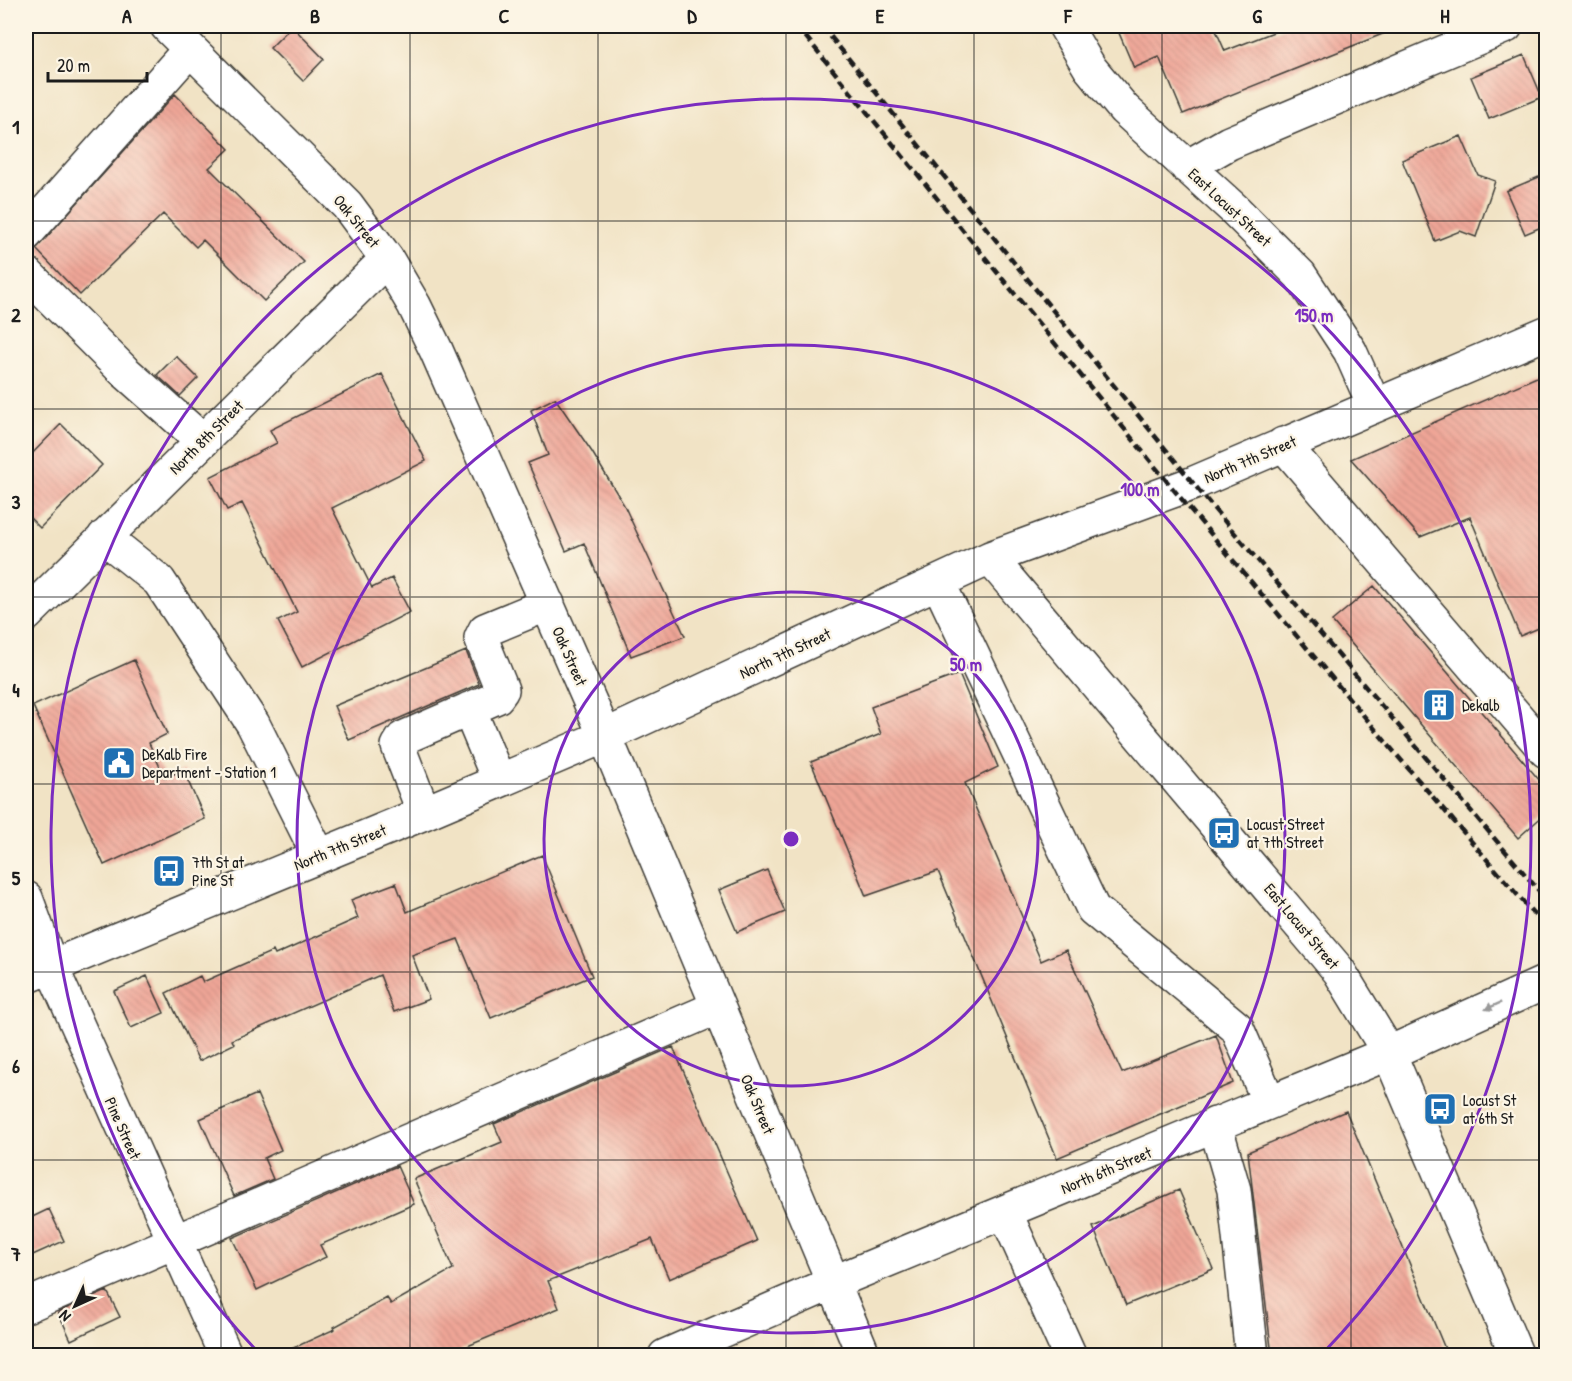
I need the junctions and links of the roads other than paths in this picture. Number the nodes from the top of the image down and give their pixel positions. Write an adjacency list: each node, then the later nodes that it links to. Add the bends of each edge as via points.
1 (167, 26): 4 (street, Oak Street)
2 (1065, 26): 5 (street, East Locust Street, via 1090,68 1124,109)
3 (1506, 26): 5 (street, via 1229,143)
4 (190, 49): 6 (street); 7 (street, Oak Street, via 347,205)
5 (1187, 167): 10 (street, East Locust Street, via 1300,275 1350,351)
6 (26, 234)
7 (387, 259): 11 (street, North 8th Street); 16 (street, Oak Street, via 436,350)
8 (26, 273): 11 (street, via 123,370)
9 (1546, 333): 10 (street, North 7th Street)
10 (1374, 405): 12 (street, North 7th Street)
11 (203, 441): 13 (street, North 8th Street)
12 (1283, 444): 14 (street, North 7th Street, via 1194,483); 20 (street)
13 (104, 537): 17 (street, North 8th Street); 23 (street, via 159,580 253,724)
14 (990, 558): 15 (street, North 7th Street); 28 (street, East Locust Street, via 1323,950)
15 (938, 582): 19 (street, North 7th Street); 29 (street, via 1092,909 1237,1028)
16 (548, 604): 18 (street, via 485,630 481,638 502,690 497,697); 19 (street, Oak Street)
17 (26, 615)
18 (469, 709): 21 (street); 22 (street, via 403,738 398,746)
19 (605, 736): 21 (street, North 7th Street); 27 (street, Oak Street)
20 (1546, 751)
21 (499, 781): 22 (street, North 7th Street)
22 (424, 813): 23 (street, North 7th Street)
23 (319, 856): 25 (street, North 7th Street)
24 (26, 898): 25 (street, Pine Street)
25 (38, 971): 32 (street, Pine Street)
26 (1546, 982): 28 (street, North 6th Street, one-way to 28)
27 (718, 1007): 32 (street); 33 (street, Oak Street)
28 (1389, 1053): 29 (street, North 6th Street); 40 (street, East Locust Street)
29 (1269, 1102): 30 (street, North 6th Street)
30 (1215, 1124): 31 (street, North 6th Street); 39 (street, via 1234,1190)
31 (1005, 1212): 33 (street, North 6th Street); 38 (street)
32 (175, 1242): 34 (street); 35 (street, Pine Street)
33 (832, 1283): 36 (street, North 6th Street); 37 (street, Oak Street)
34 (26, 1306)
35 (226, 1356)
36 (665, 1356)
37 (864, 1356)
38 (1070, 1356)
39 (1252, 1356)
40 (1517, 1356)

